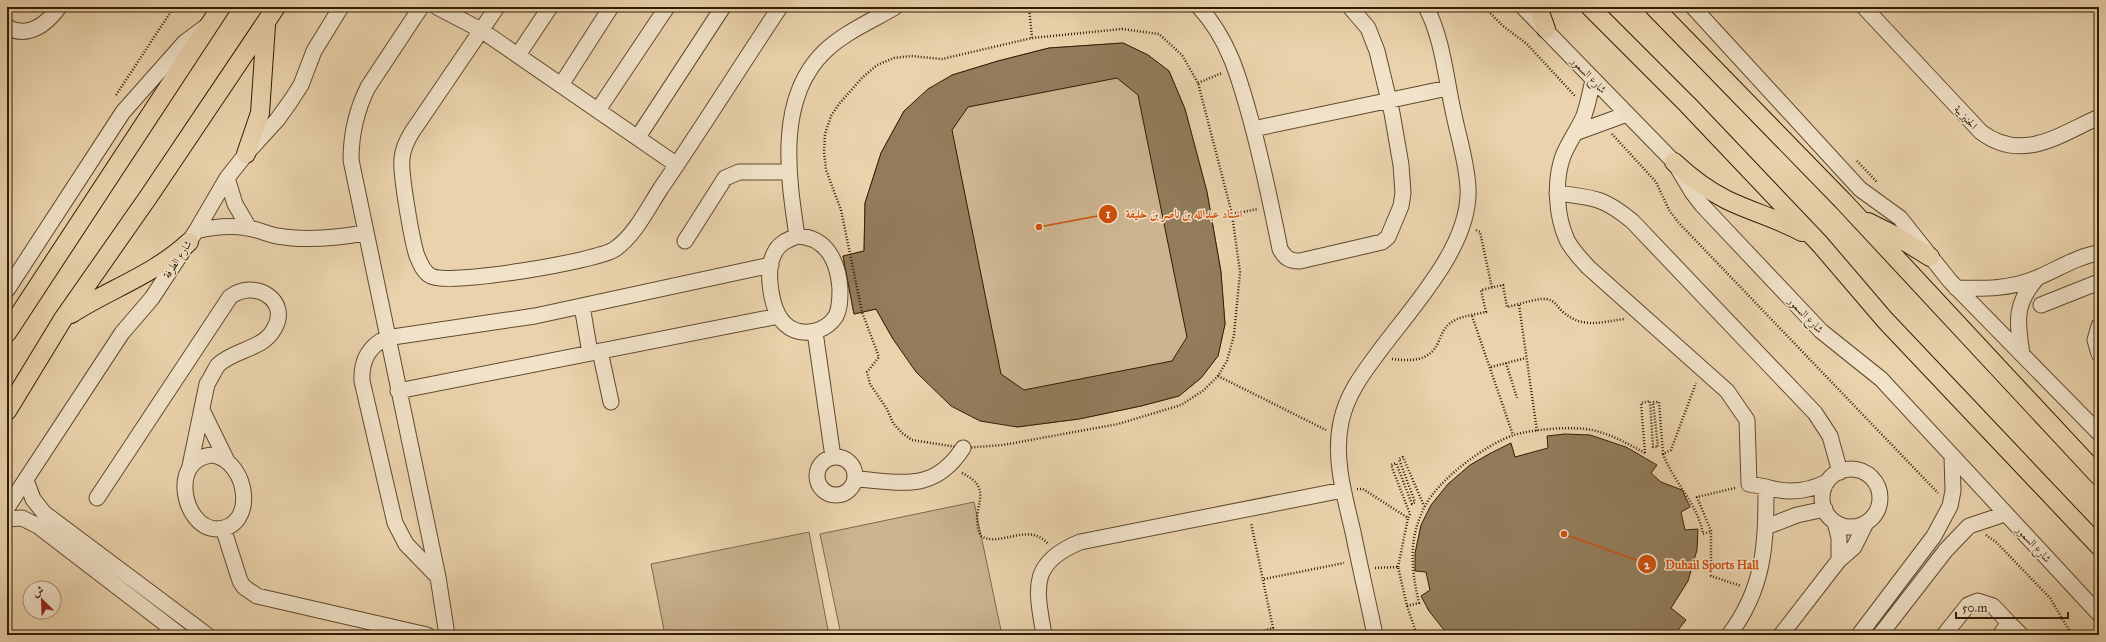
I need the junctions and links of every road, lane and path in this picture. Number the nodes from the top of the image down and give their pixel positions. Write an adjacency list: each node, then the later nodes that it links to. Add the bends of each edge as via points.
1 (59, 7): 27 (street, via 50,20 31,31)
2 (220, 7): 25 (main road)
3 (276, 7): 26 (main road)
4 (341, 7): 46 (street, شارع الطرفة, via 314,51 301,85 277,120)
5 (421, 7): 57 (street, via 368,87 356,115 351,160)
6 (436, 7): 29 (street)
7 (497, 7): 29 (street)
8 (550, 7): 31 (street)
9 (611, 7): 35 (street)
10 (667, 7): 39 (street)
11 (723, 7): 45 (street)
12 (780, 7): 48 (street)
13 (895, 7): 49 (street, via 846,35 826,51 808,71 797,97 793,116)
14 (1029, 7): 30 (path)
15 (1199, 7): 32 (street, via 1213,22)
16 (1350, 7): 37 (street, via 1372,36)
17 (1426, 7): 36 (street, via 1436,31)
18 (1484, 7): 38 (path, via 1502,26 1527,44)
19 (1523, 7): 28 (street, شارع السمور)
20 (1538, 7): 28 (main road)
21 (1590, 7): 61 (main road, via 1688,105)
22 (1654, 7): 54 (main road)
23 (1693, 7): 63 (street, via 1860,189 1892,211 1908,226)
24 (1864, 7): 41 (street, الحنيزيبة, via 1981,132 1998,143 2018,147 2038,145)
25 (210, 24): 69 (street, via 185,42 124,112); 79 (main road)
26 (266, 24): 46 (main road, via 260,113); 76 (main road)
27 (7, 27)
28 (1546, 29): 33 (street, شارع السمور)
29 (481, 30): 31 (street); 48 (street, via 412,132 404,149 402,168 416,254 429,275 444,280 486,277 608,253 622,244 629,235)
30 (1032, 38): 34 (path, via 1122,29 1159,34 1182,54); 99 (path, via 942,59 910,56 894,58 877,65 840,104 831,116 825,134 826,170 841,210 862,312 879,357 867,372 870,384 893,423 912,440)
31 (518, 55): 35 (street)
32 (1235, 68): 34 (path); 43 (street)
33 (1593, 80): 38 (street); 40 (street, شارع السمور)
34 (1198, 83): 53 (path)
35 (560, 85): 39 (street)
36 (1448, 88): 37 (street); 55 (street, via 1468,188)
37 (1389, 101): 43 (street); 52 (street, via 1404,193 1398,216 1385,240 1370,246 1292,261 1286,258 1280,249)
38 (1586, 108): 44 (street)
39 (598, 110): 45 (street)
40 (1627, 114): 42 (street); 47 (street, شارع السمور)
41 (2099, 117)
42 (1601, 122): 44 (street); 116 (path, via 1656,182 1669,210 1678,222)
43 (1253, 129): 52 (street)
44 (1575, 133): 51 (street, via 1563,157)
45 (638, 137): 48 (street)
46 (246, 154): 50 (street, شارع الطرفة)
47 (1674, 162): 61 (main road, via 1709,190 1788,225); 101 (street, شارع السمور, via 1702,205 1808,318 1834,343 1881,379)
48 (677, 164)
49 (789, 172): 59 (street); 60 (street, via 739,172 725,178)
50 (227, 178): 56 (street, via 235,204); 58 (street, شارع الطرفة)
51 (1558, 193): 75 (street, via 1562,224 1567,240 1577,255); 106 (street, via 1607,202 1632,221 1815,413 1830,436)
52 (1272, 206): 53 (path)
53 (1232, 214): 89 (path, via 1240,272 1235,327 1227,361)
54 (1857, 216): 63 (main road); 107 (main road)
55 (1462, 226): 67 (path, via 1480,232); 84 (street, via 1444,264)
56 (249, 228): 57 (street, via 276,236 301,239); 58 (street, via 227,226)
57 (365, 233): 80 (street)
58 (192, 236): 76 (main road, via 165,262 98,297); 109 (street, شارع الطرفة, via 152,298 122,333)
59 (797, 236): 64 (street, via 779,246 773,255); 78 (street, via 812,238 826,247 838,276 840,297 836,315 830,323)
60 (685, 241)
61 (1820, 244): 129 (main road, via 1885,320)
62 (2099, 253): 65 (street, via 2084,256)
63 (1930, 257): 68 (street)
64 (771, 265): 72 (street); 73 (street, via 771,291)
65 (2037, 278): 68 (street, via 2001,288); 82 (street, via 2025,293 2018,310)
66 (2099, 282): 71 (street)
67 (1492, 288): 70 (path, via 1502,285 1507,307); 74 (path, via 1481,290 1486,312)
68 (1956, 288): 82 (street)
69 (7, 290)
70 (1520, 305): 75 (path, via 1546,298 1553,301 1562,312 1576,320 1591,324); 85 (path)
71 (2041, 305)
72 (582, 306): 80 (street, via 489,324); 81 (street)
73 (779, 316): 78 (street, via 794,330); 81 (street)
74 (1472, 316): 84 (path, via 1449,324 1442,332 1437,345 1425,357 1402,360); 87 (path)
75 (1644, 317): 88 (street)
76 (64, 319): 94 (main road)
77 (2099, 326): 83 (street, via 2095,340)
78 (815, 332): 102 (street)
79 (7, 333)
80 (386, 338): 90 (street); 135 (street, via 378,342 366,356 362,382 395,523 406,544)
81 (595, 352): 90 (street); 92 (street)
82 (2022, 354): 96 (street)
83 (2099, 354)
84 (1376, 356): 98 (street, via 1356,382 1350,395 1344,409)
85 (1526, 358): 86 (path); 95 (path)
86 (1506, 363): 87 (path); 91 (path)
87 (1490, 367): 97 (path)
88 (1706, 372): 100 (path, via 1696,383 1671,450); 111 (street, via 1727,391 1747,420)
89 (1218, 376): 98 (path); 99 (path, via 1204,390 1181,405 1118,424 1003,445)
90 (398, 391): 135 (street)
91 (1517, 398)
92 (611, 402)
93 (202, 410): 103 (street); 104 (street); 114 (street, via 207,384 219,365 265,339 277,325 278,311 265,293 251,288 243,289 230,297)
94 (7, 411)
95 (1538, 431): 97 (path); 100 (path, via 1591,430 1620,439 1645,453 1641,403 1650,401 1653,448 1658,447 1654,402 1658,402)
96 (2099, 433)
97 (1513, 436): 115 (path, via 1466,462)
98 (1339, 437): 113 (street, via 1338,457)
99 (963, 448): 105 (street)
100 (1663, 454): 128 (path, via 1668,467 1701,521 1703,534)
101 (1952, 456): 116 (street, via 1954,491); 120 (street, شارع السمور)
102 (833, 457): 108 (street, via 847,460 852,465); 108 (street, via 825,460 819,467 818,483 823,490 830,495 838,496 853,487)
103 (226, 459): 104 (street, via 207,456); 127 (street, via 236,468 244,502 238,519)
104 (190, 466): 127 (street, via 184,485 192,514 205,526)
105 (949, 467): 108 (street, via 933,477 916,482); 130 (path, via 972,478 981,490 977,520 980,536 992,538 1033,534 1039,536)
106 (1840, 472): 110 (street); 124 (street, via 1853,470 1865,473 1877,485 1880,493 1877,510)
107 (2099, 476)
108 (856, 479)
109 (26, 480): 117 (street, شارع الطرفة); 142 (street, via 33,499 44,512)
110 (1828, 482): 112 (street, via 1819,487 1799,491); 119 (street, via 1823,492)
111 (1749, 484): 112 (street); 128 (path, via 1697,497)
112 (1766, 487): 126 (street)
113 (1343, 490): 118 (street); 121 (path, via 1363,489); 132 (street)
114 (97, 498)
115 (1424, 506): 121 (path, via 1403,457 1399,459 1416,502 1412,504 1396,463 1391,464 1410,514); 138 (path, via 1412,551 1412,572 1419,603)
116 (1950, 506): 151 (street, via 1934,536)
117 (7, 508)
118 (1247, 508): 130 (street, via 1080,542); 136 (path)
119 (1825, 509): 123 (street); 126 (street, via 1797,515)
120 (2005, 514): 125 (street); 139 (street, شارع السمور)
121 (1408, 518): 133 (path)
122 (7, 519): 141 (street, via 22,518 38,526)
123 (1835, 522): 124 (street, via 1849,527); 131 (street, via 1839,538)
124 (1866, 523): 131 (street, via 1854,547)
125 (1969, 526): 152 (street, via 1946,550); 156 (path, via 1975,532 1996,542 2050,598)
126 (1766, 527): 137 (street, via 1761,571)
127 (223, 528): 143 (street, via 240,581 257,596)
128 (1711, 530): 137 (path, via 1711,576)
129 (2099, 546)
130 (1056, 554): 145 (street, via 1047,562 1038,586)
131 (1839, 560): 150 (street)
132 (1359, 561): 136 (path); 147 (street)
133 (1398, 567): 134 (path, via 1374,568); 138 (path)
134 (1376, 575)
135 (438, 578): 144 (street)
136 (1264, 579): 146 (path, via 1273,628)
137 (1754, 590): 149 (street, via 1741,620)
138 (1407, 606): 148 (path)
139 (2099, 614)
140 (2009, 623): 153 (street, via 1989,603 1978,601 1968,605); 154 (street); 155 (street)
141 (180, 635)
142 (207, 635)
143 (427, 635)
144 (447, 635)
145 (1044, 635)
146 (1250, 635)
147 (1375, 635)
148 (1417, 635)
149 (1730, 635)
150 (1780, 635)
151 (1859, 635)
152 (1880, 635)
153 (1944, 635)
154 (2000, 635)
155 (2021, 635)
156 (2072, 635)

